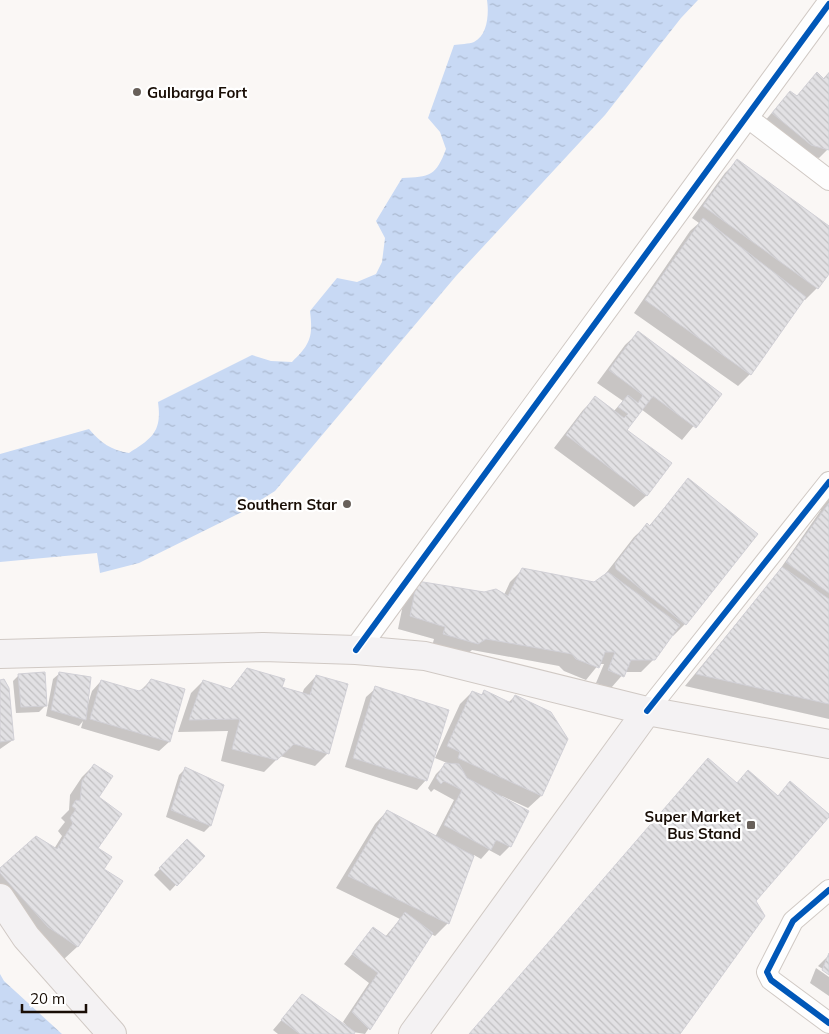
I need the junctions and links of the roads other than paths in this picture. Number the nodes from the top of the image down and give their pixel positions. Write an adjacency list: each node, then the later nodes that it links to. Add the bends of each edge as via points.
1 (829, 4): 2 (street)
2 (748, 118): 3 (street); 5 (street)
3 (829, 180)
4 (829, 482): 7 (street)
5 (356, 650): 6 (main road, via 263,647); 7 (main road, via 425,656)
6 (0, 654)
7 (647, 711): 8 (main road); 13 (main road)
8 (829, 744)
9 (829, 890): 11 (street, via 793,921 767,972 771,980)
10 (0, 898): 12 (main road, via 26,938)
11 (829, 1023)
12 (112, 1034)
13 (413, 1034)

